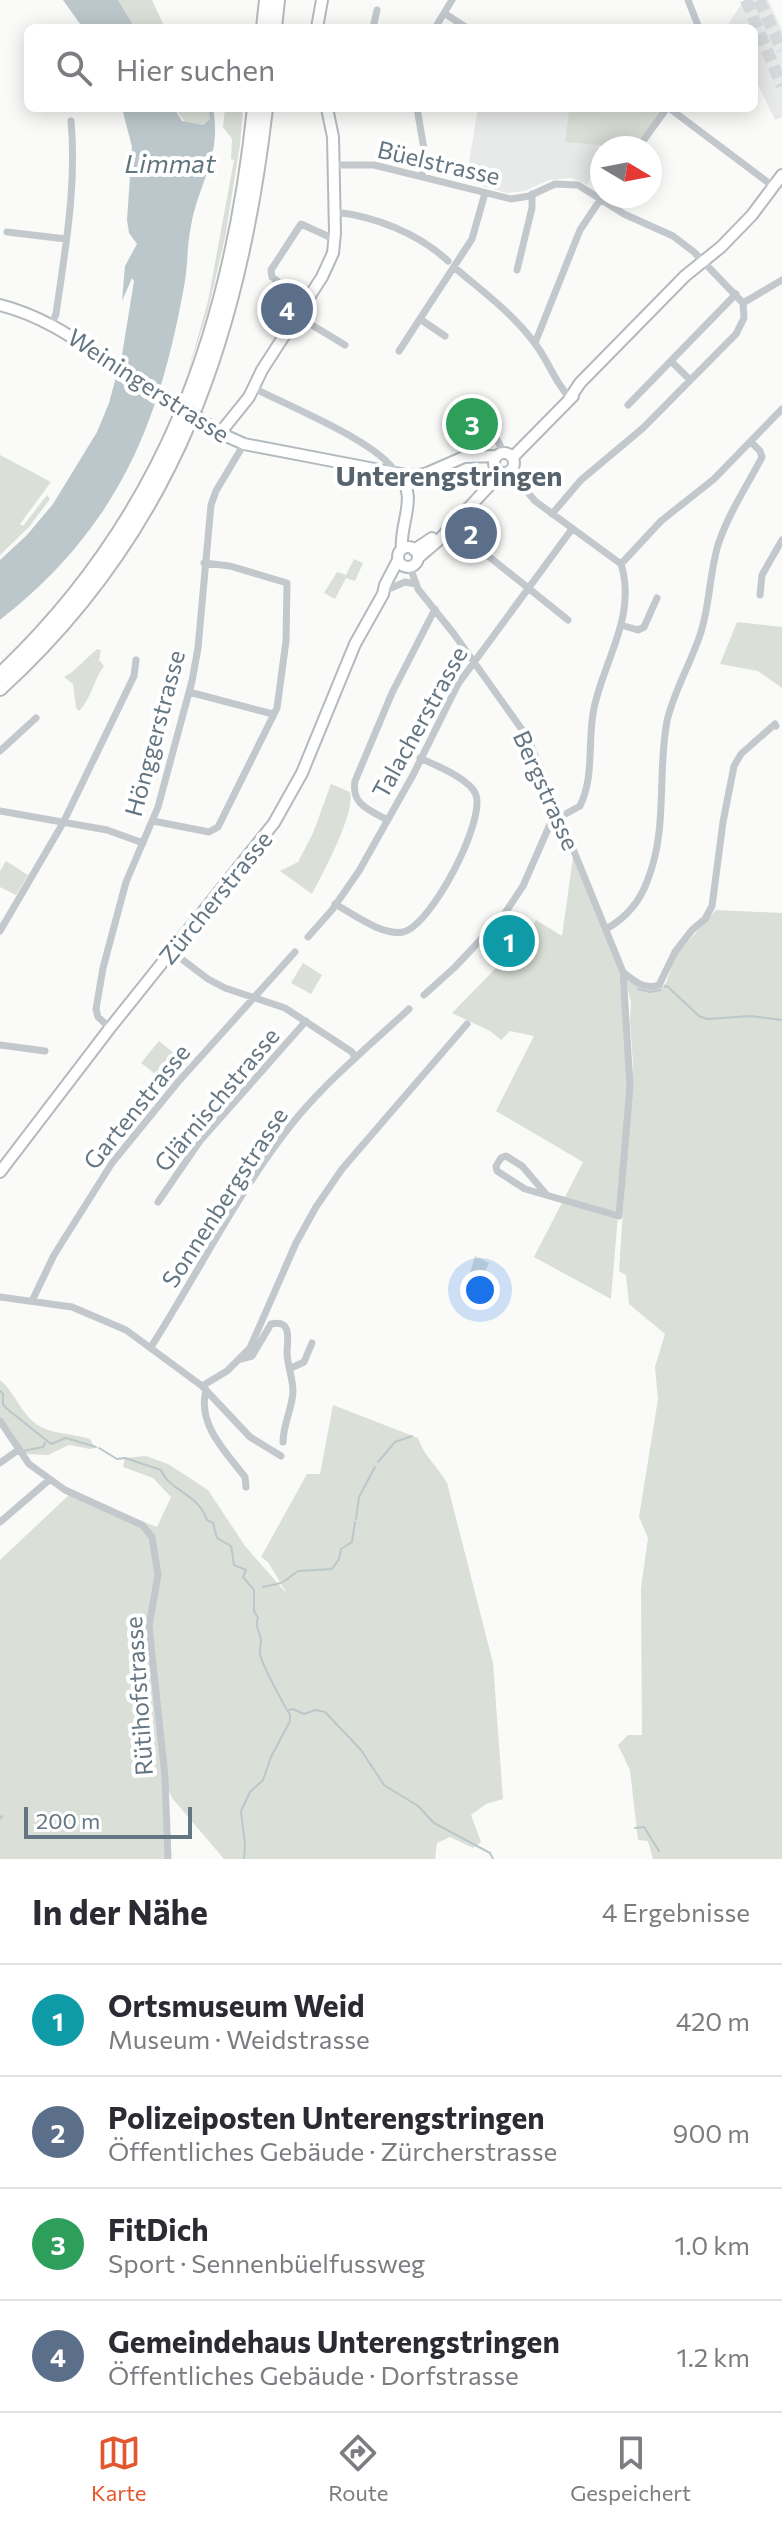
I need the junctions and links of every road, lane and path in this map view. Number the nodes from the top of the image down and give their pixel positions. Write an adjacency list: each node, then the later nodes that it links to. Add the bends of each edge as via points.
1 (266, 0): 8 (highway)
2 (278, 0): 9 (highway)
3 (322, 0): 10 (main road)
4 (452, 0): 7 (street)
5 (688, 0): 14 (street)
6 (377, 10): 11 (street)
7 (444, 13): 12 (street); 13 (street)
8 (263, 24)
9 (275, 24)
10 (318, 24)
11 (374, 24)
12 (437, 24)
13 (461, 24)
14 (697, 24)
15 (328, 112): 22 (main road)
16 (418, 112): 24 (street, via 425,155)
17 (665, 112): 21 (street)
18 (673, 112): 25 (street)
19 (261, 115): 83 (highway, via 220,299 177,427 137,505 101,559 46,628); 84 (highway, via 247,238 229,313 177,455 109,568 65,624)
20 (71, 121): 33 (street, via 73,175)
21 (647, 136)
22 (333, 165): 24 (street, Büelstrasse, via 374,165); 31 (main road)
23 (782, 175): 25 (main road)
24 (422, 177): 27 (street, Büelstrasse)
25 (774, 187): 35 (main road)
26 (590, 191): 28 (street, Büelstrasse, via 564,183)
27 (485, 193): 28 (street, Büelstrasse, via 511,199); 36 (street, via 472,239)
28 (532, 194): 37 (street)
29 (594, 208): 47 (street, via 580,230)
30 (616, 208): 35 (street, Büelstrasse, via 673,236)
31 (334, 212): 34 (main road); 36 (street, via 405,232)
32 (7, 232): 33 (street)
33 (66, 239): 45 (street)
34 (334, 239): 40 (main road, via 328,265); 40 (street, via 301,224 271,270 272,277)
35 (703, 261): 39 (street, Büelstrasse); 53 (main road)
36 (451, 264): 44 (street); 47 (street)
37 (517, 270)
38 (782, 280): 41 (street)
39 (736, 294): 41 (street, Büelstrasse); 50 (street)
40 (306, 303): 43 (main road)
41 (743, 303): 51 (street, via 741,327)
42 (0, 305): 45 (main road, Weiningerstrasse)
43 (297, 316): 48 (street); 52 (main road)
44 (420, 319): 46 (street); 49 (street)
45 (52, 323): 57 (main road, Weiningerstrasse, bridge)
46 (445, 336)
47 (535, 343): 53 (street)
48 (345, 345)
49 (399, 351)
50 (671, 361): 51 (street); 55 (street)
51 (690, 380): 65 (street, via 634,437 581,480)
52 (254, 388): 57 (main road); 61 (street, via 355,438)
53 (570, 398): 60 (main road)
54 (477, 402): 60 (street)
55 (628, 405)
56 (782, 409): 58 (street)
57 (220, 433): 59 (main road, Weiningerstrasse)
58 (751, 442): 72 (street); 98 (street, via 762,457 719,543 700,635 667,721 653,867 636,904)
59 (244, 444): 61 (main road, Weiningerstrasse); 71 (street, Hönggerstrasse, via 211,505)
60 (504, 455): 62 (main road, via 494,463); 62 (main road, via 514,466); 63 (main road, Weiningerstrasse, via 464,457)
61 (393, 468): 63 (main road, Weiningerstrasse, via 411,476); 64 (main road)
62 (502, 471): 65 (street); 69 (main road, Zürcherstrasse, via 439,540)
63 (425, 474): 64 (main road, Weiningerstrasse)
64 (410, 483): 70 (main road, Bergstrasse)
65 (552, 514): 66 (street)
66 (572, 529): 72 (street); 74 (street, Talacherstrasse)
67 (782, 540): 76 (street, via 762,575)
68 (482, 551): 74 (street)
69 (416, 554): 70 (main road); 70 (main road, Zürcherstrasse, via 415,564)
70 (403, 561): 73 (street, Bergstrasse); 75 (main road, Zürcherstrasse, via 385,585)
71 (204, 563): 85 (street, Hönggerstrasse); 86 (street, via 287,583 282,680)
72 (621, 564): 80 (street, via 626,589)
73 (416, 584): 75 (street, via 405,582); 78 (street, Bergstrasse)
74 (528, 590): 79 (street); 82 (street, Talacherstrasse)
75 (387, 591): 101 (main road, Zürcherstrasse, via 355,644 288,799)
76 (760, 595)
77 (657, 598): 80 (street, via 644,627)
78 (435, 609): 82 (street, Bergstrasse); 93 (street, via 354,787 358,802)
79 (568, 620)
80 (621, 625): 92 (street, via 593,712 586,792 578,809)
81 (136, 660): 95 (street, via 134,676)
82 (473, 662): 90 (street, Talacherstrasse); 92 (street, Bergstrasse, via 528,738)
83 (0, 674)
84 (0, 689)
85 (189, 692): 86 (street); 94 (street, Hönggerstrasse)
86 (273, 714): 94 (street, via 223,821 209,832)
87 (36, 718): 89 (street)
88 (776, 726): 103 (street, via 734,766 709,913 681,942 659,985 642,986)
89 (0, 751)
90 (420, 758): 93 (street, Talacherstrasse); 97 (street, via 468,784 476,796 471,829 454,870 435,902 407,931 386,930)
91 (0, 811): 95 (street)
92 (561, 817): 98 (street, Bergstrasse); 104 (street, via 551,822 523,886 503,916)
93 (387, 820): 97 (street, Talacherstrasse)
94 (153, 821): 96 (street, Hönggerstrasse)
95 (63, 823): 96 (street); 99 (street)
96 (143, 843): 109 (street, Hönggerstrasse, via 117,910 97,1001 97,1014)
97 (335, 904): 100 (street, Talacherstrasse)
98 (606, 929): 103 (street, Bergstrasse)
99 (0, 931)
100 (308, 937)
101 (171, 951): 105 (street, via 208,979); 109 (main road, Zürcherstrasse)
102 (295, 952): 105 (street, Gartenstrasse)
103 (623, 972): 114 (street, via 630,1086 619,1216)
104 (424, 995)
105 (254, 997): 107 (street); 117 (street, Gartenstrasse, via 112,1163 54,1255)
106 (409, 1009): 112 (street, Sonnenbergstrasse)
107 (306, 1021): 112 (street); 115 (street, Glärnischstrasse, via 200,1141)
108 (467, 1024): 120 (street, via 328,1189)
109 (110, 1028): 113 (main road, Zürcherstrasse)
110 (0, 1045): 111 (street)
111 (45, 1051)
112 (355, 1058): 119 (street, Sonnenbergstrasse, via 283,1137)
113 (0, 1172)
114 (546, 1194): 114 (street, via 503,1177 496,1166 501,1158 514,1159)
115 (158, 1202)
116 (0, 1297): 117 (street)
117 (32, 1301): 119 (street, via 95,1315)
118 (312, 1343): 121 (street, via 304,1362)
119 (151, 1347): 122 (street)
120 (241, 1359): 121 (street, via 252,1356 271,1324 281,1323 289,1331); 122 (street)
121 (291, 1368): 124 (street, via 293,1396)
122 (204, 1388): 126 (street, via 250,1437); 129 (street, via 207,1423 245,1477)
123 (0, 1421): 125 (street, Rütihofstrasse)
124 (283, 1442)
125 (18, 1450): 127 (street); 128 (street, Rütihofstrasse)
126 (281, 1456)
127 (0, 1463)
128 (49, 1480): 130 (street); 131 (street, Rütihofstrasse, via 142,1525 152,1537 158,1575 149,1626)
129 (246, 1487)
130 (0, 1522)
131 (168, 1859)

